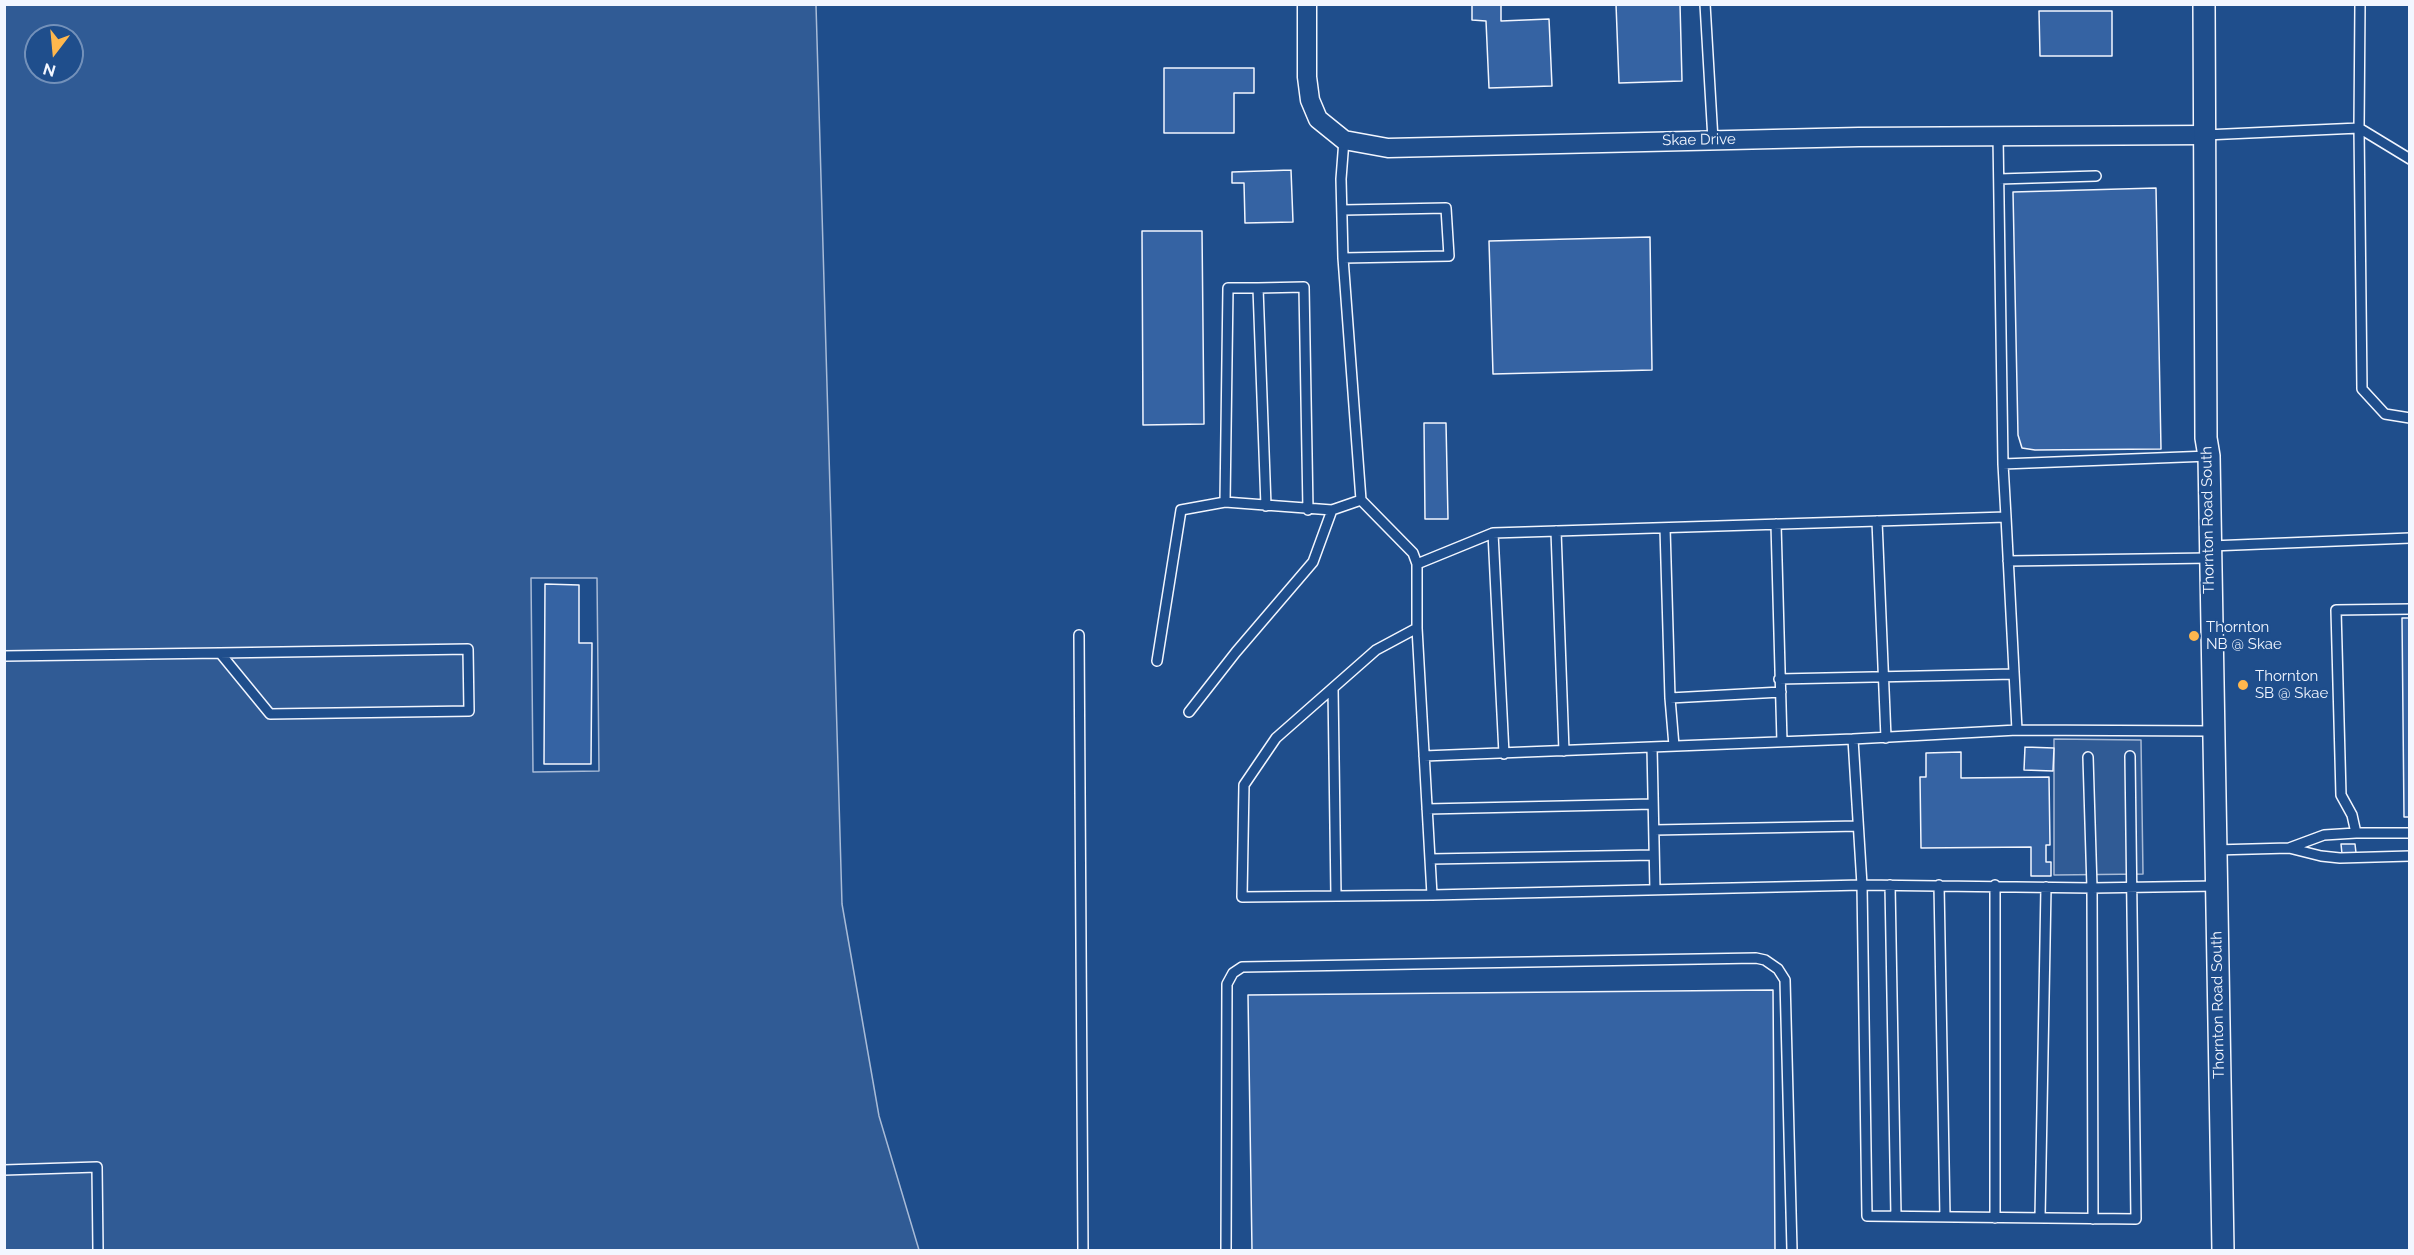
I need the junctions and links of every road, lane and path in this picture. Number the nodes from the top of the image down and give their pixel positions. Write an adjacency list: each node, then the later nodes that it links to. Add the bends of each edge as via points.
1 (1307, 4): 8 (street, Skae Drive, via 1310,100 1318,119)
2 (1705, 4): 9 (lane)
3 (2204, 4): 6 (street, Thornton Road South)
4 (2360, 4): 5 (lane)
5 (2359, 128): 6 (lane); 10 (lane); 16 (lane, via 2362,389 2385,414)
6 (2205, 135): 7 (street, Skae Drive); 17 (street, Thornton Road South)
7 (1998, 136): 9 (street, Skae Drive); 12 (lane)
8 (1344, 140): 9 (street, Skae Drive, via 1388,148); 13 (lane)
9 (1713, 140)
10 (2409, 159)
11 (2096, 176): 12 (lane)
12 (1999, 179): 18 (lane)
13 (1342, 210): 14 (lane); 14 (lane, via 1446,208 1449,256)
14 (1343, 258): 19 (lane)
15 (1258, 288): 20 (lane, via 1228,288); 21 (lane); 22 (lane, via 1304,288)
16 (2409, 418)
17 (2209, 456): 18 (lane); 31 (street, Thornton Road South)
18 (2003, 464): 24 (lane)
19 (1360, 500): 23 (lane); 33 (lane, via 1413,553)
20 (1225, 502): 21 (lane); 39 (lane, via 1180,510)
21 (1266, 506): 22 (lane)
22 (1308, 510): 23 (lane)
23 (1332, 510): 46 (lane, via 1313,562)
24 (2006, 518): 25 (lane); 32 (lane)
25 (1877, 521): 26 (lane); 41 (lane)
26 (1776, 524): 27 (lane); 42 (lane)
27 (1665, 528): 28 (lane); 45 (lane)
28 (1556, 531): 29 (lane); 54 (lane)
29 (1493, 533): 33 (lane); 55 (lane)
30 (2409, 538): 31 (lane)
31 (2209, 552): 32 (lane); 48 (street, Thornton Road South)
32 (2008, 561): 40 (lane)
33 (1417, 564): 35 (lane)
34 (2409, 609): 63 (lane, via 2336,610 2342,795)
35 (1418, 628): 43 (lane, via 1376,650); 56 (lane)
36 (1079, 635): 88 (lane)
37 (220, 652): 37 (lane, via 468,649 469,711 270,714); 38 (lane)
38 (4, 656)
39 (1157, 662)
40 (2014, 674): 41 (lane); 47 (lane)
41 (1884, 677): 42 (lane); 49 (lane)
42 (1779, 679): 44 (lane)
43 (1333, 688): 79 (lane); 79 (lane, via 1276,738 1244,785 1242,897)
44 (1781, 692): 45 (lane); 51 (lane)
45 (1670, 698): 52 (lane)
46 (1189, 712)
47 (2017, 730): 48 (lane); 49 (lane)
48 (2213, 731): 66 (street, Thornton Road South)
49 (1886, 738): 50 (lane)
50 (1853, 739): 51 (lane); 61 (lane)
51 (1782, 742): 52 (lane)
52 (1674, 746): 53 (lane)
53 (1652, 747): 54 (lane); 59 (lane)
54 (1564, 751): 55 (lane)
55 (1504, 754): 56 (lane)
56 (1424, 756): 60 (lane)
57 (2130, 756): 77 (lane)
58 (2088, 757): 76 (lane)
59 (1653, 804): 60 (lane); 62 (lane)
60 (1427, 809): 69 (lane)
61 (1858, 826): 62 (lane); 70 (lane)
62 (1654, 830): 67 (lane)
63 (2356, 833): 64 (lane); 65 (lane, via 2324,835)
64 (2409, 833)
65 (2289, 848): 66 (lane); 68 (lane, via 2340,858)
66 (2215, 850): 74 (street, Thornton Road South)
67 (1654, 855): 69 (lane); 78 (lane)
68 (2409, 856)
69 (1430, 859): 80 (lane)
70 (1862, 885): 71 (lane); 78 (lane); 82 (lane, via 1867,1216)
71 (1890, 885): 72 (lane); 82 (lane)
72 (1939, 885): 73 (lane); 83 (lane)
73 (1995, 885): 75 (lane); 84 (lane)
74 (2216, 886): 77 (lane); 91 (street, Thornton Road South)
75 (2046, 887): 76 (lane); 85 (lane)
76 (2092, 888): 77 (lane); 86 (lane)
77 (2131, 888): 86 (lane, via 2136,1219)
78 (1655, 890): 80 (lane)
79 (1336, 896): 80 (lane)
80 (1432, 896)
81 (4, 1170): 87 (lane, via 97,1167)
82 (1896, 1216): 83 (lane)
83 (1945, 1217): 84 (lane)
84 (1995, 1218): 85 (lane)
85 (2040, 1218): 86 (lane)
86 (2093, 1219)
87 (98, 1251)
88 (1083, 1251)
89 (1226, 1251): 90 (lane, via 1227,984 1242,967 1756,958 1778,969 1785,980)
90 (1792, 1251)
91 (2223, 1251)

